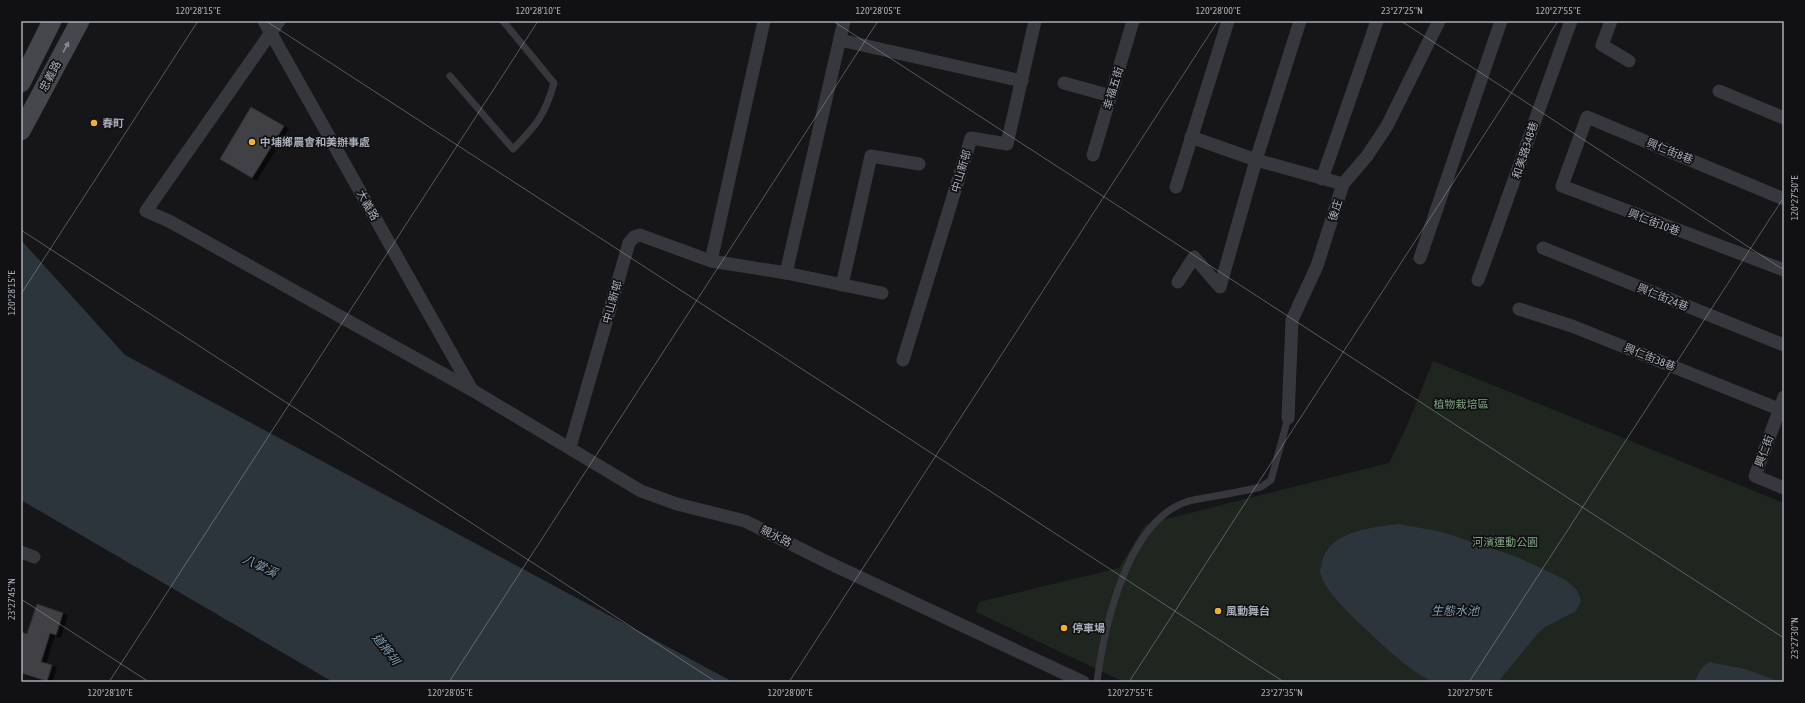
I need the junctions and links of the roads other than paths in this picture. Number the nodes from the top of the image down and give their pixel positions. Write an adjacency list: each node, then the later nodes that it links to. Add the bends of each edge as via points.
1 (52, 21): 20 (street, 忠義路)
2 (80, 21): 25 (street, 忠義路, one-way to 2)
3 (503, 21): 18 (lane, via 554,83 549,102 534,128 512,149)
4 (764, 21): 37 (street)
5 (844, 21): 16 (street)
6 (1036, 21): 19 (street, 中山新邨)
7 (1133, 21): 23 (street, 幸福五街)
8 (1228, 21): 26 (street)
9 (1300, 21): 29 (street)
10 (1377, 21): 31 (street)
11 (1439, 21): 32 (street, 後庄, via 1387,126 1367,156)
12 (1501, 21): 36 (street)
13 (1571, 21): 40 (street, 和美路348巷)
14 (1611, 21): 17 (street, via 1602,45)
15 (271, 24): 47 (street, 大義路); 47 (street, 親水路, via 146,211 169,220)
16 (840, 40): 19 (street); 39 (street)
17 (1629, 61)
18 (450, 76)
19 (1022, 81): 46 (street, 中山新邨, via 1008,144 971,138)
20 (21, 83)
21 (1064, 83): 23 (street)
22 (1720, 91): 24 (street)
23 (1111, 96): 28 (street, 幸福五街)
24 (1784, 118)
25 (21, 131)
26 (1192, 137): 29 (street); 33 (street)
27 (1575, 149): 34 (street, 興仁街8巷, via 1587,117); 38 (street, 興仁街10巷, via 1562,186)
28 (1093, 155)
29 (1256, 160): 31 (street); 41 (street, via 1220,287 1194,257)
30 (920, 164): 42 (street, via 871,156)
31 (1322, 179): 32 (street)
32 (1343, 184): 50 (street, 後庄, via 1317,266 1292,320)
33 (1176, 188)
34 (1784, 199)
35 (1543, 248): 45 (street, 興仁街24巷)
36 (1420, 258)
37 (711, 261): 39 (street, 中山新邨); 51 (street, 中山新邨, via 640,235 629,243)
38 (1784, 270)
39 (786, 273): 42 (street, 中山新邨)
40 (1478, 280)
41 (1178, 282)
42 (842, 285): 43 (street, 中山新邨)
43 (882, 293)
44 (1519, 309): 49 (street, 興仁街38巷, via 1572,326)
45 (1784, 345)
46 (902, 360)
47 (472, 390): 51 (street, 親水路)
48 (1784, 397): 49 (street, 興仁街)
49 (1782, 410): 52 (street, 興仁街, via 1755,476)
50 (1288, 418): 56 (lane, via 1271,480 1261,488 1186,502 1166,512 1136,548 1120,584)
51 (570, 447): 55 (street, 親水路, via 641,491 677,504 745,521)
52 (1784, 488)
53 (21, 552): 54 (street)
54 (34, 557)
55 (1083, 682)
56 (1097, 682)

